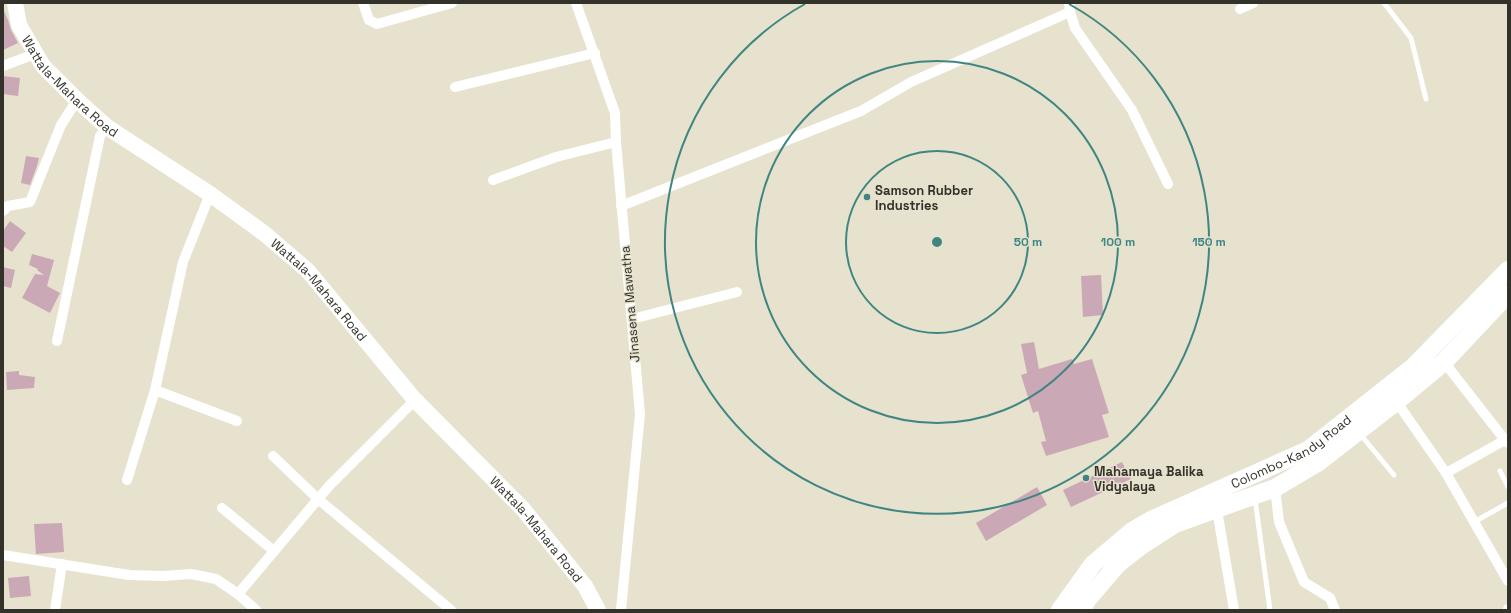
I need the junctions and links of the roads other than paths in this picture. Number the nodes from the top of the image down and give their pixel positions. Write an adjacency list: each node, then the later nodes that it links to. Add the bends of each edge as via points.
1 (15, 3): 9 (main road, Wattala-Mahara Road, via 19,25)
2 (363, 3): 3 (street, via 369,20 377,24)
3 (452, 3)
4 (576, 3): 10 (street, Jinasena Mawatha)
5 (1253, 3): 8 (street)
6 (1384, 3): 13 (lane, via 1411,38)
7 (1070, 8): 18 (street, via 1076,28 1132,110); 20 (street, via 911,82 861,111)
8 (1240, 8)
9 (37, 53): 11 (street); 14 (main road, Wattala-Mahara Road, via 43,66)
10 (595, 53): 12 (street); 16 (street, Jinasena Mawatha, via 615,113)
11 (3, 66)
12 (454, 87)
13 (1426, 99)
14 (77, 100): 15 (main road, Wattala-Mahara Road); 21 (street, via 60,125 30,202 8,206)
15 (107, 127): 19 (main road, Wattala-Mahara Road); 26 (street, via 100,136)
16 (616, 142): 17 (street, via 556,157); 20 (street, Jinasena Mawatha)
17 (493, 180)
18 (1168, 184)
19 (210, 194): 28 (street, via 183,262); 30 (main road, Wattala-Mahara Road, via 265,234 308,271)
20 (621, 206): 25 (street, Jinasena Mawatha)
21 (3, 211)
22 (1508, 270): 29 (highway, Colombo-Kandy Road, via 1413,367)
23 (737, 292): 25 (street)
24 (1508, 294): 27 (highway, Colombo-Kandy Road)
25 (632, 319): 57 (street, Jinasena Mawatha, via 640,414)
26 (57, 341)
27 (1444, 362): 29 (highway, Colombo-Kandy Road); 33 (street)
28 (155, 390): 31 (street); 38 (street)
29 (1392, 395): 32 (highway, Colombo-Kandy Road); 36 (street); 58 (highway, Colombo-Kandy Road, via 1308,450 1151,520 1132,531 1093,564)
30 (415, 400): 42 (street); 56 (main road, Wattala-Mahara Road, via 523,509 585,586)
31 (237, 422)
32 (1358, 432): 37 (lane); 39 (highway, Colombo-Kandy Road, via 1319,462)
33 (1507, 441): 36 (street)
34 (273, 456): 42 (street)
35 (1500, 471): 40 (lane)
36 (1446, 473): 46 (street)
37 (1394, 475)
38 (127, 480)
39 (1275, 488): 41 (highway, Colombo-Kandy Road); 61 (street, via 1279,522 1304,582 1330,598)
40 (1508, 488)
41 (1254, 496): 45 (highway, Colombo-Kandy Road); 60 (lane)
42 (318, 499): 47 (street); 55 (street)
43 (1508, 503): 46 (lane)
44 (222, 508): 47 (street)
45 (1216, 510): 52 (highway, Colombo-Kandy Road, via 1175,524 1141,546 1118,564); 59 (street)
46 (1474, 522): 50 (street)
47 (274, 551): 51 (street)
48 (3, 555): 49 (street)
49 (62, 564): 51 (street, via 129,575 191,574 216,579); 53 (street)
50 (1508, 581)
51 (238, 594): 54 (street)
52 (1088, 606)
53 (55, 610)
54 (256, 610)
55 (451, 610)
56 (598, 610)
57 (621, 610)
58 (1060, 610)
59 (1234, 610)
60 (1270, 610)
61 (1334, 610)

